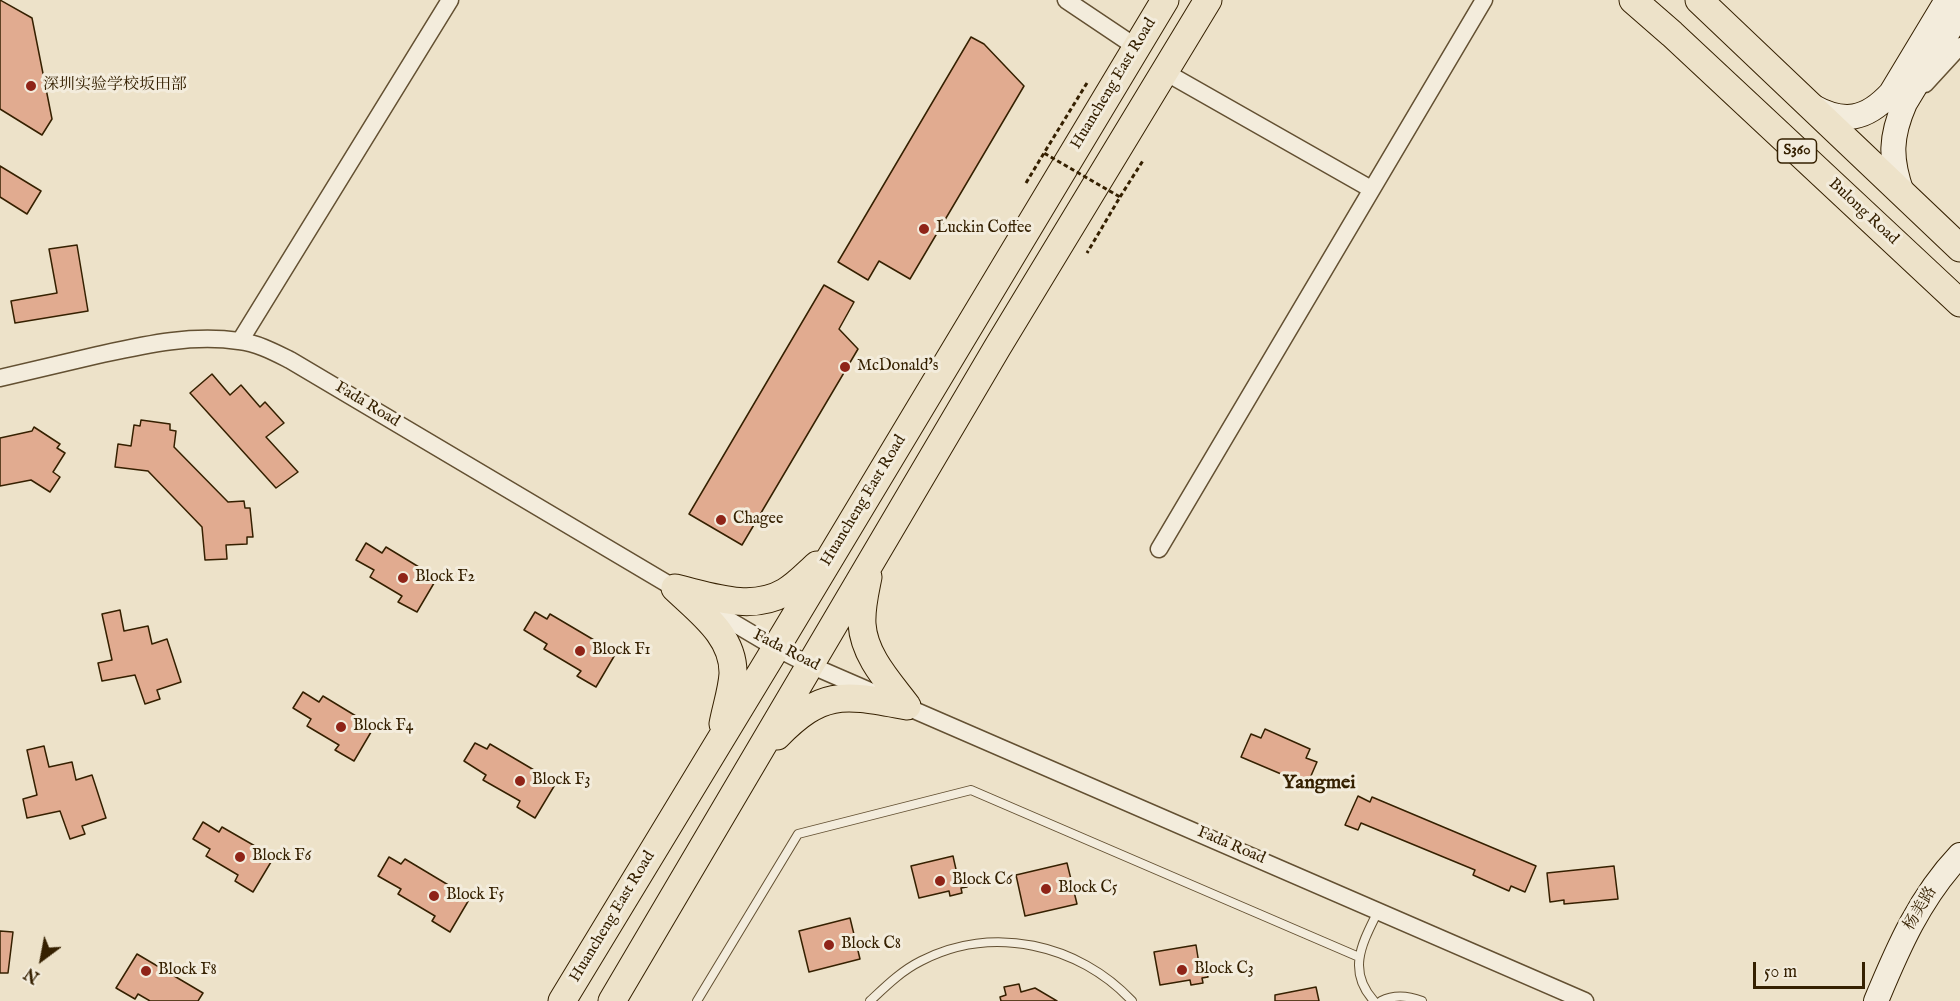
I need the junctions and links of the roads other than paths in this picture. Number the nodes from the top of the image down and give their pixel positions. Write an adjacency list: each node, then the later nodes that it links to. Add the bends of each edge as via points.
1 (450, 0): 19 (street)
2 (1066, 0): 11 (street)
3 (1165, 0): 11 (main road, Huancheng East Road)
4 (1208, 0): 12 (main road)
5 (1484, 0): 15 (street)
6 (1633, 0): 18 (main road, Bulong Road / S360)
7 (1699, 0): 14 (main road, S360)
8 (1947, 0): 14 (street, via 1891,93 1870,112 1854,118 1838,117)
9 (1960, 12): 13 (street)
10 (1960, 46): 13 (street)
11 (1136, 48): 21 (main road, Huancheng East Road)
12 (1165, 72): 15 (street); 23 (main road)
13 (1905, 103): 16 (street, via 1894,134 1893,153)
14 (1808, 104): 16 (main road, S360)
15 (1371, 189): 22 (street)
16 (1902, 193): 17 (main road, S360)
17 (1960, 248)
18 (1960, 303)
19 (240, 341): 20 (street, Fada Road, via 204,338 146,344); 24 (street, Fada Road, via 290,360)
20 (0, 378)
21 (838, 546): 24 (main road, via 794,586 764,600 742,602); 25 (main road, Huancheng East Road)
22 (1159, 549)
23 (872, 561): 26 (main road); 27 (main road, via 862,611 864,636 873,659)
24 (675, 588): 25 (street, Fada Road); 28 (main road, via 728,645 733,677)
25 (776, 648): 26 (street, Fada Road); 28 (main road, Huancheng East Road)
26 (810, 665): 27 (street, Fada Road); 29 (main road)
27 (907, 706): 29 (main road, via 861,698 827,701 797,716); 31 (street, Fada Road)
28 (719, 742): 33 (main road, Huancheng East Road)
29 (754, 759): 34 (main road)
30 (1960, 855): 42 (street, 杨美路, via 1922,902)
31 (1378, 910): 32 (lane); 41 (street, Fada Road)
32 (1359, 957): 35 (lane, via 971,790 798,834); 38 (lane, via 1361,980)
33 (562, 1001)
34 (612, 1001)
35 (697, 1001)
36 (870, 1001): 37 (lane, via 921,961 954,948 988,942 1023,943 1057,951 1089,965)
37 (1131, 1001)
38 (1374, 1001)
39 (1382, 1001): 40 (lane, via 1398,996)
40 (1422, 1001)
41 (1585, 1001)
42 (1876, 1001)

